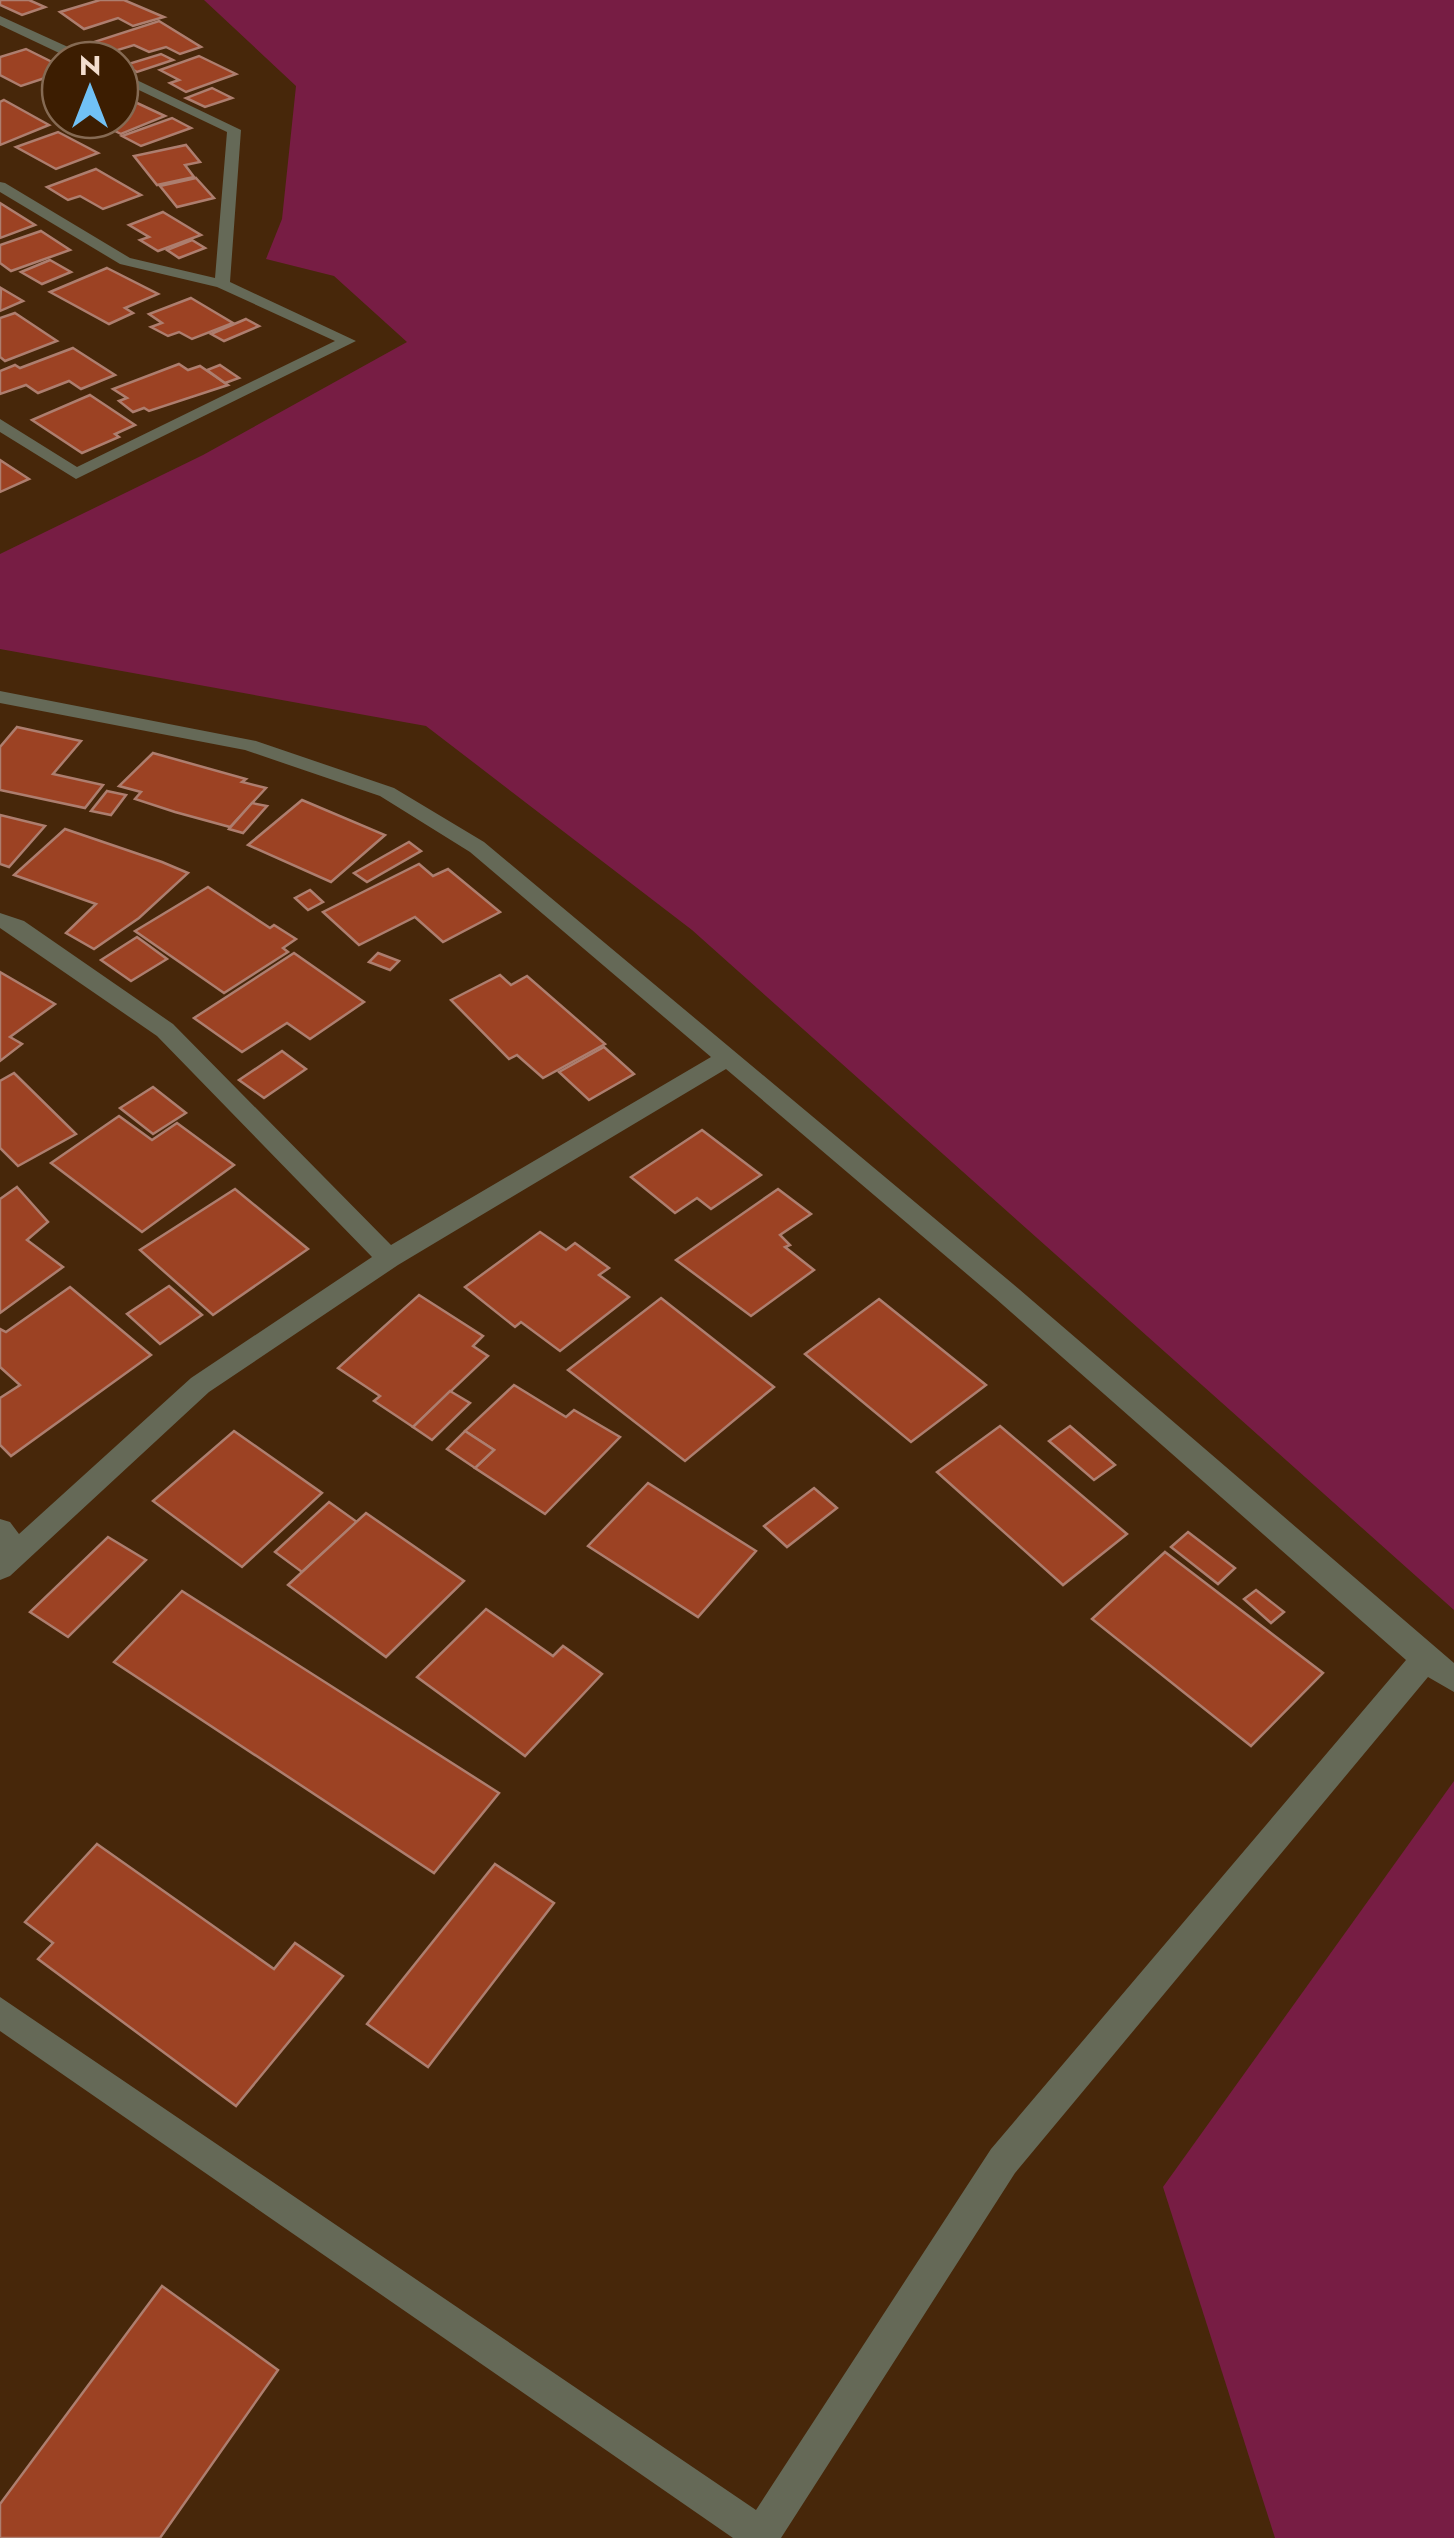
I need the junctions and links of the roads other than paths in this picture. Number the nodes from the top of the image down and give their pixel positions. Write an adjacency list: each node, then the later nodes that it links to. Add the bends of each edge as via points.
1 (0, 20): 2 (street)
2 (42, 40)
3 (140, 85): 5 (street, via 234,130)
4 (0, 186): 5 (street, via 125,261)
5 (222, 284): 6 (street, via 348,341 76,474)
6 (0, 424)
7 (0, 697): 9 (street, via 249,744 387,792 478,847)
8 (0, 920): 10 (street, via 164,1030)
9 (726, 1060): 10 (street); 12 (street, via 1004,1291)
10 (389, 1258): 11 (street, via 200,1384)
11 (6, 1550)
12 (1425, 1659): 13 (street); 15 (street, via 1003,2162)
13 (1454, 1679)
14 (0, 2012): 15 (street)
15 (761, 2537)

